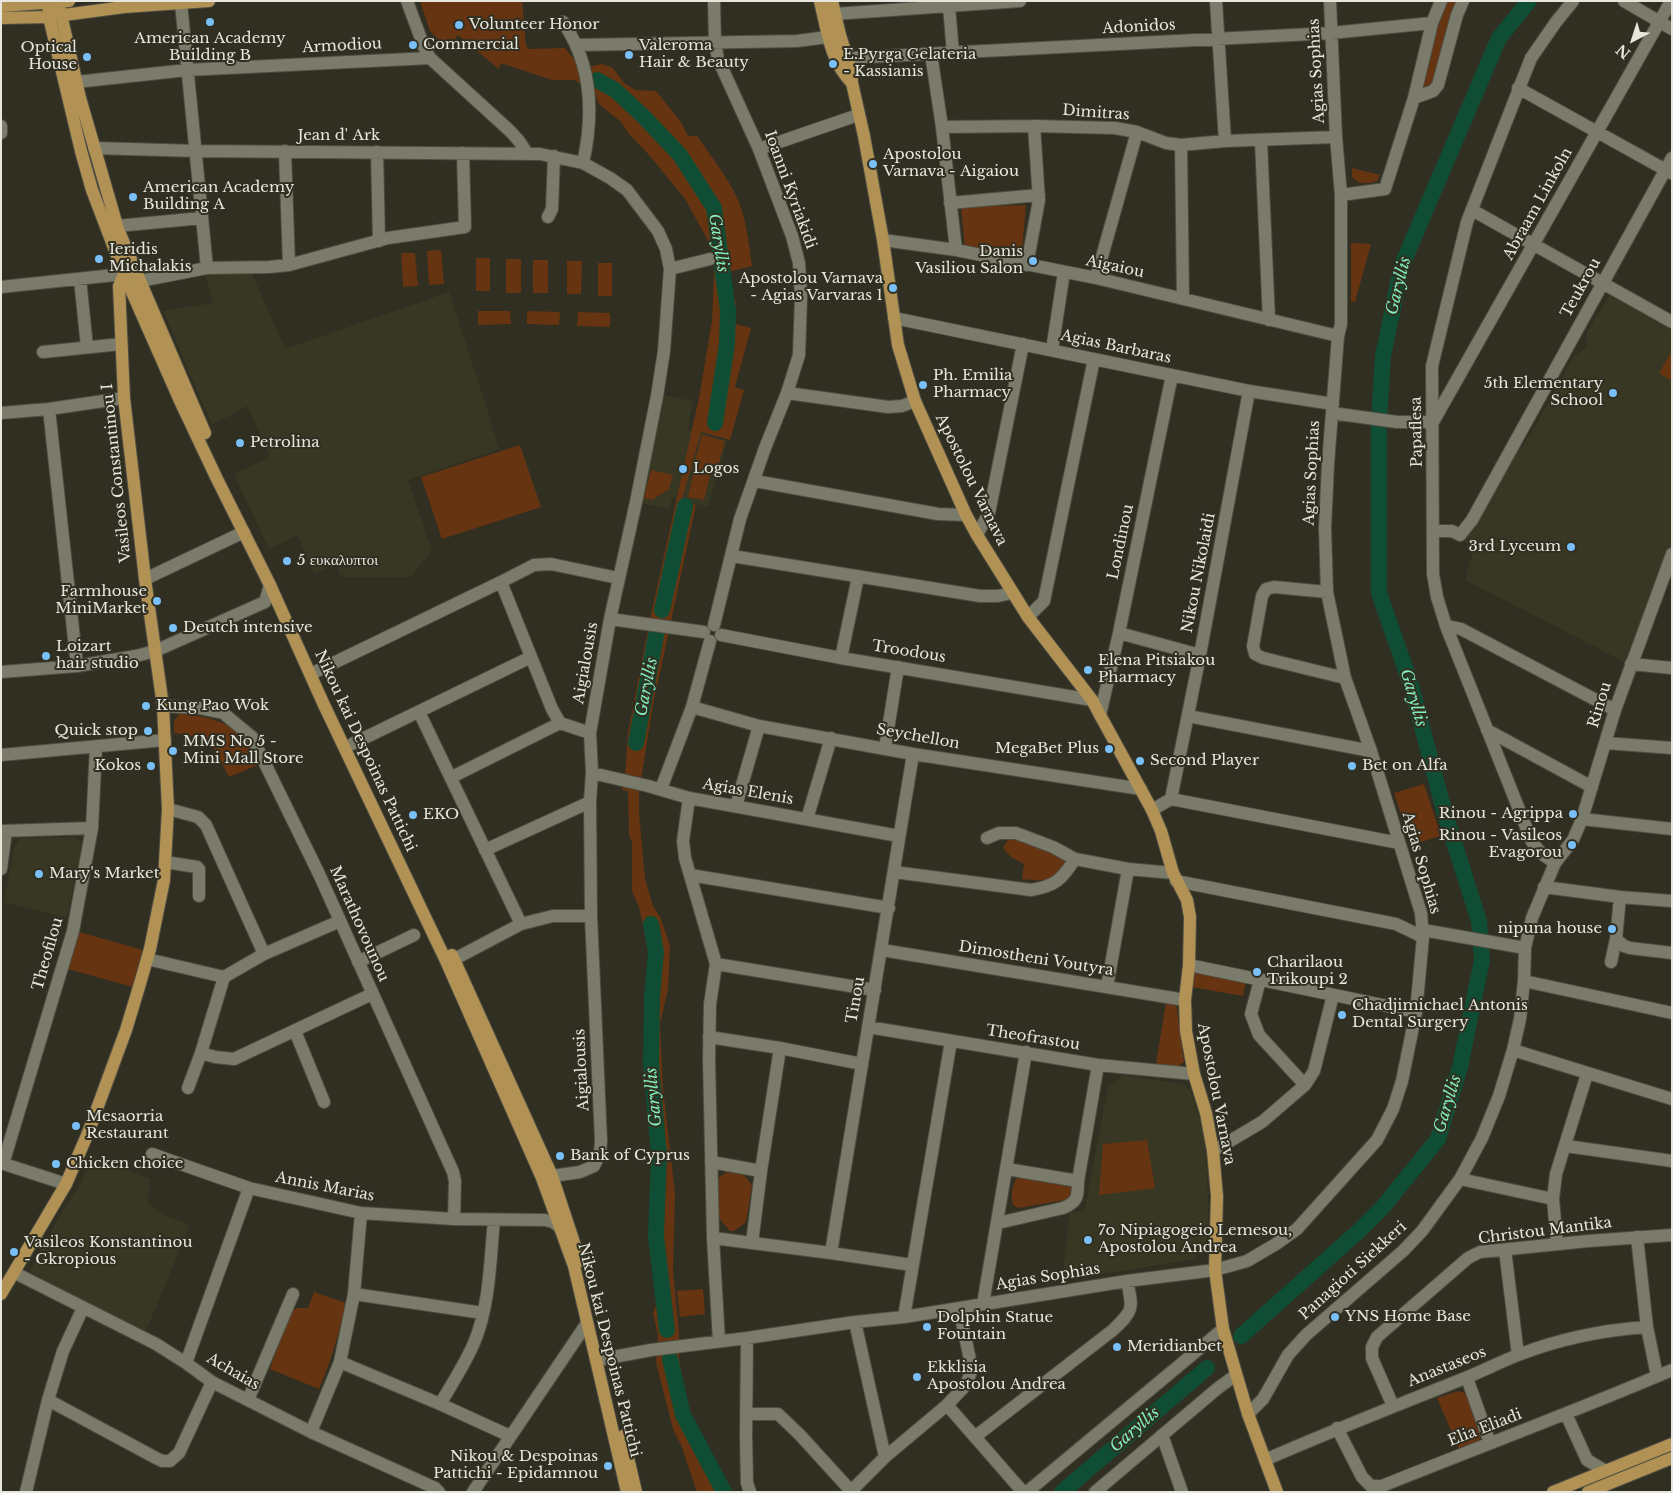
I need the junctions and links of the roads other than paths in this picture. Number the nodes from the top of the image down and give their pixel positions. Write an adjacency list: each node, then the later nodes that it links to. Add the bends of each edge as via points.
1 (209, 1): 13 (main road)
2 (407, 1): 30 (street)
3 (714, 1): 26 (street, Ioanni Kyriakidi)
4 (820, 1): 24 (main road, Apostolou Varnava)
5 (1020, 1): 16 (street)
6 (1216, 1): 25 (street)
7 (1330, 1): 23 (street, Agias Sophias)
8 (1441, 1): 21 (street)
9 (1463, 1): 36 (street, via 1438,85)
10 (1573, 1): 35 (street, Papaflesa, via 1531,58)
11 (1624, 1): 20 (street)
12 (1671, 1): 20 (street, Abraam Linkoln)
13 (181, 3): 15 (main road, via 124,7); 32 (street)
14 (1, 6): 15 (main road)
15 (56, 6): 18 (main road); 33 (main road, Nikou kai Despoinas Pattichi); 77 (main road, Nikou kai Despoinas Pattichi, via 83,158)
16 (950, 6): 17 (street); 28 (street)
17 (833, 8): 31 (main road, Apostolou Varnava)
18 (1, 18)
19 (563, 22): 27 (street)
20 (1659, 22): 22 (street); 42 (street, Abraam Linkoln)
21 (1432, 24): 23 (street, Adonidos); 36 (street)
22 (1672, 29)
23 (1330, 33): 25 (street, Adonidos); 44 (street, Agias Sophias)
24 (828, 37): 26 (street); 34 (main road, Apostolou Varnava, via 840,69)
25 (1219, 39): 28 (street, Adonidos); 45 (street)
26 (715, 43): 27 (street); 49 (street, Ioanni Kyriakidi, via 718,59)
27 (577, 45): 57 (street, via 590,106)
28 (953, 53): 29 (street, Adonidos)
29 (931, 54): 31 (street, Adonidos); 40 (street)
30 (430, 58): 32 (street, Armodiou); 54 (street, via 510,131)
31 (848, 58): 34 (main road, Apostolou Varnava)
32 (187, 70): 33 (street, Armodiou); 50 (street)
33 (76, 82): 48 (main road, Nikou kai Despoinas Pattichi)
34 (852, 83): 37 (main road, Apostolou Varnava)
35 (1518, 88): 42 (street); 62 (street, Papaflesa)
36 (1414, 98): 60 (street, via 1385,189)
37 (858, 115): 49 (street); 66 (main road, Apostolou Varnava)
38 (1, 126): 43 (street)
39 (1034, 126): 40 (street, Dimitras); 41 (street, Dimitras, via 1116,128); 59 (street)
40 (942, 127): 61 (street)
41 (1137, 132): 47 (street, Dimitras); 78 (street)
42 (1597, 132): 58 (street); 69 (street, Abraam Linkoln)
43 (1, 133)
44 (1336, 137): 46 (street, Dimitras); 60 (street, Agias Sophias)
45 (1225, 141): 46 (street, Dimitras); 47 (street, Dimitras)
46 (1261, 141): 85 (street)
47 (1181, 145): 83 (street)
48 (94, 148): 50 (street, Jean d' Ark); 65 (main road, Nikou kai Despoinas Pattichi)
49 (759, 149): 96 (street, Ioanni Kyriakidi, via 799,263 799,355)
50 (196, 151): 51 (street, Jean d' Ark); 63 (street)
51 (285, 151): 52 (street, Jean d' Ark); 72 (street)
52 (377, 152): 53 (street, Jean d' Ark); 67 (street)
53 (463, 153): 54 (street, Jean d' Ark); 67 (street, via 466,227)
54 (527, 153): 55 (street, Jean d' Ark)
55 (554, 156): 57 (street, Jean d' Ark); 64 (street, via 552,209)
56 (1672, 158): 58 (street, Teukrou)
57 (583, 163): 75 (street, Aigialousis, via 610,178 638,204 658,231)
58 (1669, 172): 81 (street, Teukrou)
59 (1039, 195): 61 (street); 73 (street)
60 (1341, 195): 87 (street, Agias Sophias, via 1341,324)
61 (950, 203): 70 (street)
62 (1472, 210): 69 (street); 102 (street, Papaflesa, via 1432,366)
63 (202, 218): 65 (street); 74 (street)
64 (548, 218)
65 (117, 226): 68 (main road, Nikou kai Despoinas Pattichi)
66 (883, 240): 70 (street, Aigaiou); 84 (main road, Apostolou Varnava)
67 (379, 241): 72 (street)
68 (125, 245): 77 (main road, Vasileos Constantinou I, via 128,265); 80 (main road, Nikou kai Despoinas Pattichi)
69 (1534, 245): 81 (street); 102 (street, Abraam Linkoln)
70 (956, 250): 73 (street, Aigaiou)
71 (710, 259): 75 (street)
72 (289, 265): 74 (street)
73 (1027, 265): 76 (street, Aigaiou)
74 (208, 268): 80 (street)
75 (670, 269): 111 (street, Aigialousis, via 664,351 636,502)
76 (1064, 272): 78 (street, Aigaiou); 91 (street)
77 (124, 274): 79 (street); 88 (main road, Vasileos Constantinou I, via 119,286); 106 (main road, Nikou kai Despoinas Pattichi, via 181,403)
78 (1096, 278): 83 (street, Aigaiou)
79 (80, 279): 82 (street); 90 (street)
80 (140, 281): 119 (main road, Nikou kai Despoinas Pattichi)
81 (1603, 283): 86 (street); 105 (street, Teukrou, via 1472,520 1460,535 1452,531)
82 (1, 288)
83 (1184, 299): 85 (street, Aigaiou)
84 (894, 318): 89 (street, Agias Barbaras); 98 (main road, Apostolou Varnava, via 898,346)
85 (1269, 320): 87 (street, Aigaiou)
86 (1671, 321)
87 (1338, 336): 99 (street, Agias Sophias)
88 (121, 344): 90 (street); 97 (main road, Vasileos Constantinou I)
89 (1023, 344): 91 (street, Agias Barbaras); 107 (street, via 989,513)
90 (87, 347): 92 (street)
91 (1052, 350): 93 (street, Agias Barbaras)
92 (43, 352)
93 (1094, 359): 94 (street, Agias Barbaras); 120 (street, via 1044,600)
94 (1172, 375): 95 (street, Agias Barbaras); 123 (street, Londinou)
95 (1249, 391): 99 (street, Agias Barbaras); 126 (street, Nikou Nikolaidi)
96 (787, 393): 98 (street, via 888,407); 103 (street, Ioanni Kyriakidi)
97 (124, 398): 100 (street); 112 (main road, Vasileos Constantinou I)
98 (914, 402): 104 (main road, Apostolou Varnava)
99 (1333, 408): 102 (street, Agias Barbaras, via 1357,417); 116 (street, Agias Sophias, via 1325,528)
100 (49, 409): 101 (street); 130 (street)
101 (1, 413)
102 (1433, 422): 105 (street, Papaflesa)
103 (755, 481): 104 (street, via 938,514); 109 (street, Ioanni Kyriakidi, via 740,519)
104 (966, 515): 107 (main road, Apostolou Varnava)
105 (1434, 531): 122 (street, Papaflesa, via 1434,574)
106 (244, 532): 112 (street); 114 (main road, Nikou kai Despoinas Pattichi)
107 (977, 535): 117 (main road, Apostolou Varnava)
108 (1672, 554): 115 (street, Rinou)
109 (732, 556): 110 (street); 124 (street, Ioanni Kyriakidi)
110 (858, 577): 117 (street, via 980,596); 128 (street)
111 (618, 578): 113 (street, via 551,564 534,565); 121 (street, Aigialousis)
112 (145, 579): 125 (main road, Vasileos Constantinou I)
113 (502, 582): 127 (street); 133 (street)
114 (270, 585): 118 (street); 119 (main road, Nikou kai Despoinas Pattichi)
115 (1666, 590): 129 (street, Rinou)
116 (1327, 592): 135 (street, Agias Sophias); 135 (street, via 1266,589 1253,646 1256,654 1263,658)
117 (1012, 593): 120 (main road, Apostolou Varnava)
118 (265, 602): 119 (street); 125 (street)
119 (283, 605): 133 (main road, Nikou kai Despoinas Pattichi); 203 (main road, Nikou kai Despoinas Pattichi, via 324,704)
120 (1028, 616): 136 (main road, Apostolou Varnava)
121 (610, 619): 124 (street, Troodous); 146 (street, Aigialousis)
122 (1446, 626): 139 (street, via 1461,629); 145 (street, Papaflesa)
123 (1119, 632): 126 (street); 141 (street, Londinou)
124 (712, 633): 128 (street, Troodous); 138 (street, Ioanni Kyriakidi)
125 (155, 651): 130 (street); 137 (main road, Vasileos Constantinou I)
126 (1200, 654): 142 (street, Nikou Nikolaidi)
127 (531, 657): 140 (street); 143 (street)
128 (841, 658): 131 (street, Troodous)
129 (1631, 664): 132 (street); 139 (street, Rinou)
130 (77, 666): 134 (street)
131 (898, 667): 136 (street, Troodous); 152 (street)
132 (1672, 668)
133 (317, 671): 150 (main road, Nikou kai Despoinas Pattichi)
134 (1, 672)
135 (1345, 678): 154 (street, Agias Sophias)
136 (1092, 700): 141 (main road, Apostolou Varnava)
137 (163, 706): 148 (main road, Vasileos Constantinou I); 192 (street, Marathovounou, via 199,708 223,714 252,737)
138 (692, 707): 144 (street, Seychellon); 160 (street, Ioanni Kyriakidi)
139 (1615, 710): 149 (street, Rinou)
140 (419, 712): 150 (street); 158 (street)
141 (1100, 715): 161 (main road, Apostolou Varnava)
142 (1188, 716): 154 (street); 163 (street, Nikou Nikolaidi)
143 (560, 723): 146 (street); 158 (street)
144 (759, 726): 147 (street, Seychellon); 165 (street)
145 (1487, 730): 159 (street); 179 (street, Papaflesa, via 1532,842)
146 (590, 733): 157 (street, Aigialousis)
147 (831, 738): 152 (street, Seychellon); 168 (street)
148 (166, 740): 151 (street); 166 (main road, Vasileos Constantinou I)
149 (1606, 742): 153 (street); 159 (street, Rinou)
150 (352, 744): 203 (main road, Nikou kai Despoinas Pattichi)
151 (96, 747): 156 (street); 170 (street, Theofilou)
152 (885, 748): 155 (street, Seychellon)
153 (1672, 748)
154 (1371, 751): 175 (street, Agias Sophias)
155 (913, 754): 161 (street, Seychellon); 173 (street, Tinou)
156 (1, 755)
157 (592, 773): 160 (street, Agias Elenis); 164 (street, Aigialousis)
158 (452, 777): 176 (street)
159 (1592, 787): 169 (street, Rinou)
160 (661, 789): 162 (street, Agias Elenis)
161 (1141, 789): 167 (main road, Apostolou Varnava)
162 (689, 798): 165 (street, Agias Elenis); 183 (street, via 683,841)
163 (1171, 799): 167 (street); 175 (street)
164 (590, 802): 176 (street); 191 (street, Aigialousis)
165 (736, 806): 168 (street, Agias Elenis)
166 (168, 809): 178 (main road, Vasileos Constantinou I); 201 (street, via 198,817 206,825)
167 (1152, 810): 184 (main road, Apostolou Varnava)
168 (807, 819): 173 (street, Agias Elenis)
169 (1582, 819): 171 (street); 179 (street, Rinou, via 1573,840)
170 (92, 828): 172 (street); 239 (street, Theofilou, via 73,931)
171 (1672, 829)
172 (4, 831): 180 (street)
173 (899, 836): 182 (street, Tinou)
174 (987, 838): 177 (street, via 999,833 1016,833)
175 (1399, 843): 190 (street, Agias Sophias)
176 (485, 850): 193 (street)
177 (1075, 859): 181 (street); 182 (street, via 1064,876 1047,887 1031,890)
178 (165, 862): 186 (street, via 197,867); 202 (main road, Vasileos Constantinou I)
179 (1555, 863): 185 (street, Panagioti Siekkeri)
180 (1, 868)
181 (1128, 869): 184 (street); 211 (street)
182 (894, 872): 189 (street, Tinou)
183 (690, 875): 189 (street); 206 (street)
184 (1175, 877): 194 (street); 207 (main road, Apostolou Varnava, via 1187,900)
185 (1544, 887): 187 (street); 198 (street, Panagioti Siekkeri)
186 (199, 896)
187 (1620, 897): 188 (street); 197 (street)
188 (1672, 901)
189 (889, 908): 199 (street, Tinou)
190 (1420, 914): 194 (street); 195 (street, Agias Sophias)
191 (591, 916): 193 (street, via 553,916); 242 (street, Aigialousis, via 600,1153 594,1166 580,1172)
192 (340, 921): 201 (street); 204 (street, Marathovounou)
193 (521, 924): 203 (street)
194 (1396, 924): 195 (street)
195 (1423, 934): 198 (street, via 1454,935); 216 (street, Agias Sophias)
196 (414, 935): 204 (street)
197 (1616, 939): 200 (street, via 1630,948); 205 (street)
198 (1525, 948): 210 (street, Panagioti Siekkeri)
199 (882, 950): 211 (street, Dimostheni Voutyra); 212 (street, Tinou)
200 (1672, 953)
201 (264, 954): 208 (street)
202 (147, 959): 208 (street); 245 (main road, Vasileos Constantinou I, via 126,1030)
203 (451, 961): 242 (main road, Nikou kai Despoinas Pattichi); 247 (main road, Nikou kai Despoinas Pattichi)
204 (358, 962): 213 (street, Marathovounou)
205 (1611, 962)
206 (716, 964): 212 (street); 220 (street)
207 (1189, 965): 209 (street); 215 (main road, Apostolou Varnava)
208 (224, 977): 225 (street)
209 (1260, 980): 214 (street); 230 (street, via 1251,1014 1259,1035)
210 (1524, 981): 217 (street); 223 (street, Panagioti Siekkeri)
211 (1108, 987): 215 (street, Dimostheni Voutyra)
212 (875, 990): 218 (street, Tinou)
213 (372, 994): 219 (street); 250 (street, Marathovounou, via 453,1172)
214 (1333, 994): 216 (street); 230 (street, via 1314,1071)
215 (1185, 1000): 228 (main road, Apostolou Varnava, via 1186,1031)
216 (1416, 1012): 263 (street, Agias Sophias, via 1402,1081 1393,1109 1377,1140 1297,1229 1247,1261)
217 (1672, 1013)
218 (868, 1027): 221 (street, Theofrastou); 226 (street, Tinou)
219 (295, 1031): 225 (street, via 234,1059); 233 (street)
220 (709, 1037): 222 (street); 238 (street)
221 (951, 1041): 224 (street, Theofrastou); 262 (street)
222 (780, 1048): 226 (street); 241 (street)
223 (1513, 1050): 229 (street); 243 (street, Panagioti Siekkeri, via 1482,1138)
224 (1026, 1052): 227 (street, Theofrastou); 240 (street)
225 (201, 1053): 231 (street)
226 (862, 1064): 261 (street, Tinou)
227 (1098, 1065): 228 (street, Theofrastou); 244 (street)
228 (1194, 1074): 235 (main road, Apostolou Varnava)
229 (1588, 1074): 232 (street); 234 (street)
230 (1305, 1086): 235 (street, via 1262,1122)
231 (188, 1088)
232 (1672, 1099)
233 (324, 1102)
234 (1566, 1146): 237 (street); 248 (street, via 1556,1174)
235 (1213, 1151): 263 (main road, Apostolou Varnava, via 1217,1196)
236 (152, 1154): 246 (street, Annis Marias)
237 (1672, 1161)
238 (711, 1162): 241 (street); 257 (street)
239 (2, 1164): 245 (street)
240 (1007, 1169): 244 (street); 254 (street)
241 (761, 1171): 258 (street)
242 (552, 1176): 253 (main road, Nikou kai Despoinas Pattichi)
243 (1460, 1179): 248 (street); 295 (street, Panagioti Siekkeri, via 1410,1244 1288,1355 1263,1399)
244 (1078, 1181): 254 (street, via 1077,1197 1071,1205)
245 (66, 1184): 264 (main road, Vasileos Constantinou I)
246 (249, 1188): 249 (street, Annis Marias); 283 (street)
247 (550, 1198): 251 (street, Annis Marias, via 540,1215); 253 (main road, Nikou kai Despoinas Pattichi)
248 (1553, 1199): 259 (street)
249 (361, 1213): 250 (street, Annis Marias); 268 (street)
250 (454, 1219): 252 (street, Annis Marias)
251 (526, 1219): 252 (street, Annis Marias); 253 (street, Annis Marias)
252 (494, 1220): 272 (street)
253 (559, 1220): 275 (main road, Nikou kai Despoinas Pattichi); 281 (main road, Nikou kai Despoinas Pattichi, via 583,1269)
254 (998, 1222): 269 (street)
255 (1672, 1235): 256 (street, Christou Mantika)
256 (1637, 1237): 259 (street, Christou Mantika); 276 (street)
257 (713, 1238): 258 (street); 279 (street)
258 (752, 1243): 261 (street)
259 (1557, 1244): 260 (street, Christou Mantika)
260 (1505, 1250): 280 (street); 293 (street, Christou Mantika, via 1480,1252 1468,1258 1377,1337 1372,1347 1372,1358)
261 (832, 1253): 262 (street)
262 (912, 1265): 273 (street)
263 (1215, 1270): 265 (street, Agias Sophias); 277 (main road, Apostolou Varnava)
264 (15, 1273): 266 (main road, Vasileos Constantinou I); 270 (street, Achaias)
265 (1127, 1281): 269 (street, Agias Sophias); 301 (street, via 1132,1302 1126,1317)
266 (1, 1294)
267 (293, 1294): 290 (street)
268 (354, 1294): 272 (street); 282 (street)
269 (983, 1304): 271 (street, Agias Sophias)
270 (83, 1308): 283 (street, Achaias, via 156,1344); 289 (street, via 63,1351)
271 (958, 1308): 273 (street, Agias Sophias); 292 (street, via 972,1369 966,1385)
272 (483, 1313): 291 (street, via 475,1342)
273 (904, 1317): 274 (street, Agias Sophias)
274 (855, 1322): 278 (street, Agias Sophias); 304 (street)
275 (587, 1323): 281 (main road, Nikou kai Despoinas Pattichi); 300 (street)
276 (1647, 1327): 280 (street, Anastaseos, via 1577,1336); 286 (street)
277 (1223, 1329): 285 (main road, Apostolou Varnava); 318 (street)
278 (747, 1338): 279 (street, Agias Sophias); 294 (street)
279 (719, 1341): 281 (street, Agias Sophias)
280 (1518, 1355): 287 (street, Anastaseos)
281 (600, 1359): 314 (main road, Nikou kai Despoinas Pattichi); 315 (main road, Nikou kai Despoinas Pattichi)
282 (340, 1362): 291 (street); 298 (street)
283 (186, 1363): 288 (street, Achaias)
284 (1672, 1370): 286 (street, Elia Eliadi)
285 (1236, 1376): 295 (main road, Apostolou Varnava); 299 (street)
286 (1657, 1376): 296 (street, Elia Eliadi)
287 (1467, 1378): 293 (street, Anastaseos); 302 (street)
288 (212, 1382): 289 (street, via 179,1453 170,1461 162,1461); 290 (street, Achaias)
289 (48, 1400): 311 (street)
290 (248, 1400): 298 (street, Achaias)
291 (440, 1404): 300 (street)
292 (947, 1405): 301 (street); 304 (street)
293 (1394, 1406): 297 (street, Anastaseos)
294 (746, 1414): 310 (street, via 778,1414); 316 (street, via 747,1483)
295 (1248, 1414): 306 (main road, Apostolou Varnava)
296 (1566, 1414): 302 (street, Elia Eliadi); 307 (street)
297 (1337, 1428): 302 (street, Elia Eliadi, via 1362,1477 1377,1487); 306 (street, Anastaseos)
298 (311, 1432): 312 (street, Achaias)
299 (1162, 1435): 319 (street); 320 (street)
300 (510, 1436): 313 (street)
301 (976, 1436): 317 (street)
302 (1490, 1443)
303 (1672, 1444): 308 (main road)
304 (885, 1458): 310 (street)
305 (1672, 1458): 323 (main road)
306 (1265, 1460): 321 (main road, Apostolou Varnava)
307 (1587, 1460): 308 (street); 309 (street)
308 (1604, 1470): 309 (main road)
309 (1581, 1480): 322 (main road)
310 (851, 1491)
311 (26, 1492)
312 (439, 1492)
313 (473, 1492)
314 (627, 1492)
315 (636, 1492)
316 (750, 1492)
317 (1023, 1492)
318 (1027, 1492)
319 (1095, 1492)
320 (1182, 1492)
321 (1277, 1492)
322 (1553, 1492)
323 (1588, 1492)

